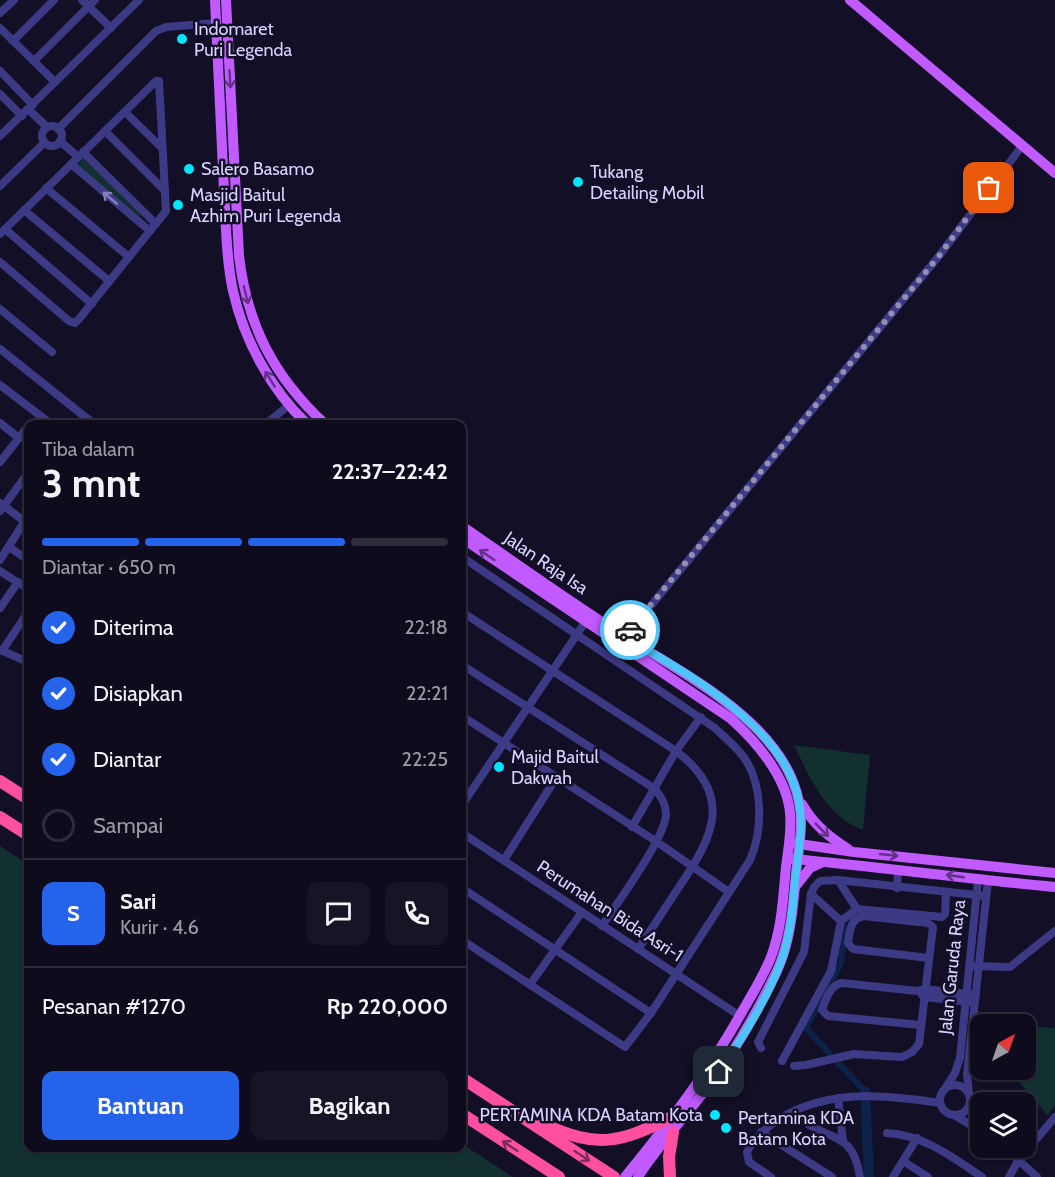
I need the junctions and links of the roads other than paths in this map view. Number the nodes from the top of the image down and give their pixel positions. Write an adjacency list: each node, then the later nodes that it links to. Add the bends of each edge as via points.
1 (14, 0): 9 (street)
2 (54, 0): 13 (street)
3 (139, 0): 12 (street)
4 (215, 0): 10 (main road)
5 (226, 0): 44 (main road, one-way to 44, via 239,256)
6 (850, 0): 28 (main road)
7 (858, 0): 31 (main road)
8 (88, 2): 12 (street); 14 (street)
9 (0, 13)
10 (216, 23): 23 (street, via 156,31); 44 (main road, via 233,290)
11 (0, 28): 13 (street)
12 (111, 28): 16 (street)
13 (13, 41): 14 (street)
14 (34, 61): 16 (street)
15 (0, 71): 20 (street)
16 (55, 82): 20 (street)
17 (145, 92): 19 (street); 19 (street, via 159,81); 21 (street)
18 (0, 94): 20 (street)
19 (161, 105): 29 (street)
20 (27, 110): 22 (street); 25 (street)
21 (125, 111): 24 (street); 29 (street)
22 (46, 129): 23 (street); 26 (street, via 42,135)
23 (58, 129): 27 (street)
24 (105, 131): 30 (street); 35 (street)
25 (0, 136)
26 (45, 143): 27 (street); 33 (street)
27 (58, 143): 30 (street)
28 (1023, 146): 32 (main road); 76 (street, via 939,256)
29 (162, 147): 35 (street)
30 (76, 158): 34 (street); 37 (street); 37 (street, one-way to 30)
31 (1055, 165)
32 (1055, 173)
33 (0, 186)
34 (46, 188): 36 (street); 39 (street)
35 (165, 191): 37 (street, via 166,211)
36 (24, 210): 38 (street); 41 (street)
37 (153, 228): 39 (street)
38 (2, 232): 42 (street)
39 (129, 257): 41 (street)
40 (0, 262): 42 (street, via 72,322 77,322)
41 (109, 281): 42 (street)
42 (92, 304)
43 (0, 309): 46 (street)
44 (257, 344): 48 (main road, one-way to 44, via 269,378); 53 (main road)
45 (0, 349): 50 (street)
46 (52, 352)
47 (0, 384): 49 (street)
48 (289, 405): 51 (street); 52 (main road)
49 (46, 420)
50 (89, 420)
51 (271, 420)
52 (303, 420)
53 (321, 420)
54 (0, 423): 56 (street)
55 (24, 432): 56 (street)
56 (19, 438): 57 (street)
57 (0, 462)
58 (24, 478): 59 (street)
59 (1, 507): 60 (street)
60 (24, 518)
61 (24, 524): 64 (street)
62 (466, 529): 76 (main road, Jalan Raja Isa)
63 (466, 541): 74 (main road, Jalan Raja Isa, one-way to 63)
64 (9, 547): 65 (street); 66 (street)
65 (24, 557)
66 (0, 560)
67 (466, 560): 75 (street)
68 (0, 571): 69 (street)
69 (18, 582): 70 (street); 71 (street)
70 (24, 586)
71 (0, 608)
72 (466, 615): 80 (street)
73 (24, 618): 77 (street)
74 (586, 621): 75 (street); 76 (main road, Jalan Raja Isa)
75 (577, 633): 80 (street); 82 (street)
76 (622, 640): 91 (main road, Jalan Raja Isa, via 739,712 780,758); 97 (main road, Jalan Raja Isa, via 750,737 788,799)
77 (1, 650): 78 (street)
78 (24, 660)
79 (466, 668): 81 (street)
80 (552, 671): 81 (street); 85 (street)
81 (527, 707): 84 (street); 88 (street)
82 (702, 717): 85 (street); 111 (street, via 743,756 758,802 758,836 753,854)
83 (466, 719): 84 (street)
84 (504, 743): 86 (street); 90 (street)
85 (676, 751): 88 (street); 102 (street, via 704,780 713,807 711,830)
86 (556, 778): 93 (street); 100 (street)
87 (0, 781): 89 (highway)
88 (655, 789): 93 (street); 96 (street, via 666,814)
89 (24, 796)
90 (466, 799)
91 (799, 799): 97 (main road, Jalan Raja Isa, via 801,817); 98 (main road, one-way to 98, via 817,825)
92 (0, 817): 94 (highway)
93 (632, 827): 96 (street)
94 (24, 832)
95 (466, 836): 100 (street, Perumahan Bida Asri-1)
96 (657, 842): 102 (street); 120 (street)
97 (794, 843): 98 (main road); 99 (main road, Jalan Raja Isa)
98 (854, 852): 104 (main road, one-way to 104)
99 (792, 859): 101 (main road); 108 (main road, Jalan Raja Isa); 134 (main road, Jalan Raja Isa, via 778,935)
100 (504, 860): 117 (street, Perumahan Bida Asri-1)
101 (823, 862): 103 (main road); 108 (main road, via 810,868)
102 (693, 867): 111 (street); 125 (street)
103 (903, 870): 106 (main road, one-way to 103); 109 (street)
104 (1055, 873)
105 (838, 880): 109 (street); 113 (street, via 820,881); 116 (street)
106 (983, 880): 107 (main road); 114 (street, Jalan Garuda Raya); 115 (street)
107 (1055, 887)
108 (795, 888): 135 (main road, Jalan Raja Isa, via 783,956)
109 (902, 888): 112 (street)
110 (466, 891): 124 (street)
111 (729, 892): 129 (street)
112 (946, 893): 114 (street); 116 (street, via 942,917)
113 (811, 894): 118 (street); 137 (street, via 804,952)
114 (976, 895): 115 (street); 119 (street, Jalan Garuda Raya)
115 (986, 897): 121 (street)
116 (857, 909): 118 (street)
117 (582, 912): 120 (street, Perumahan Bida Asri-1); 124 (street)
118 (841, 921): 139 (street, via 831,971)
119 (973, 924): 121 (street); 127 (street, Jalan Garuda Raya)
120 (602, 926): 125 (street, Perumahan Bida Asri-1)
121 (983, 926): 128 (street)
122 (1055, 931): 128 (street, via 1010,967)
123 (466, 942): 130 (street)
124 (556, 949): 130 (street); 133 (street)
125 (638, 949): 129 (street, Perumahan Bida Asri-1)
126 (929, 958): 126 (street, via 855,950 848,945 850,926 864,915 928,923 934,931); 131 (street)
127 (968, 965): 128 (street); 132 (street, Jalan Garuda Raya)
128 (978, 966): 132 (street)
129 (676, 974): 133 (street); 134 (street, Perumahan Bida Asri-1)
130 (531, 983): 133 (street, via 625,1047)
131 (922, 992): 132 (street); 136 (street); 136 (street, via 842,982 832,988 822,1010 828,1016)
132 (971, 998): 142 (street, Jalan Garuda Raya, via 960,1058); 143 (street, via 967,1074)
133 (651, 1013)
134 (740, 1016): 149 (main road, Jalan Raja Isa, via 702,1078)
135 (750, 1022): 137 (street); 153 (main road, Jalan Raja Isa, via 711,1084)
136 (921, 1025): 140 (street, via 919,1044 902,1057 854,1054)
137 (764, 1031): 138 (street, via 758,1043)
138 (761, 1048)
139 (782, 1061)
140 (794, 1066)
141 (466, 1081): 146 (highway)
142 (946, 1087): 143 (street, via 960,1085); 145 (street)
143 (970, 1096): 147 (street, via 968,1109)
144 (838, 1098): 145 (street, via 865,1096); 154 (street, via 797,1109); 157 (street)
145 (940, 1103): 147 (street)
146 (504, 1106): 149 (highway, via 586,1140 630,1137); 162 (highway, one-way to 162)
147 (954, 1115): 151 (street)
148 (466, 1117): 161 (highway, one-way to 148)
149 (672, 1117): 163 (main road, Jalan Raja Isa)
150 (1055, 1117): 160 (street)
151 (970, 1124)
152 (809, 1125): 157 (street)
153 (673, 1132): 164 (main road, Jalan Raja Isa); 165 (highway)
154 (761, 1132): 166 (street, via 747,1157); 167 (street)
155 (887, 1133): 156 (street)
156 (917, 1138): 159 (street); 171 (street)
157 (843, 1141): 168 (street, via 856,1156)
158 (1015, 1158): 160 (street)
159 (903, 1161): 169 (street); 170 (street)
160 (1018, 1161): 172 (street); 173 (street)
161 (559, 1177)
162 (614, 1177)
163 (626, 1177)
164 (638, 1177)
165 (670, 1177)
166 (771, 1177)
167 (832, 1177)
168 (860, 1177)
169 (893, 1177)
170 (928, 1177)
171 (982, 1177)
172 (1009, 1177)
173 (1036, 1177)

